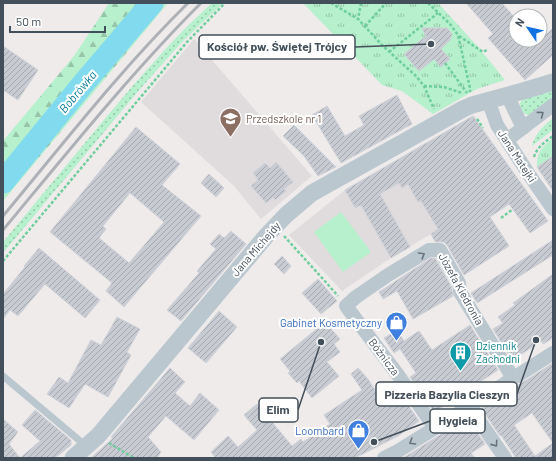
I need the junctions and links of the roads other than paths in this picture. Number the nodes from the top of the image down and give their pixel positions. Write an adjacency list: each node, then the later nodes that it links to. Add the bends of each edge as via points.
1 (553, 82): 2 (street, Jana Michejdy)
2 (508, 95): 3 (street, Jana Michejdy); 5 (street)
3 (488, 100): 6 (street, Jana Matejki, via 497,125); 14 (street, Jana Michejdy, via 463,109 312,193 286,215)
4 (553, 105): 5 (street, one-way to 4)
5 (523, 128): 6 (street)
6 (507, 140): 7 (street, Jana Matejki)
7 (553, 209)
8 (388, 275): 11 (street, Józefa Kiedronia, one-way to 11, via 429,250 440,250 459,283 460,292); 13 (street, Bóżnicza, via 346,306)
9 (553, 353): 11 (street)
10 (3, 376): 14 (lane)
11 (513, 378): 12 (street)
12 (469, 406): 13 (street); 17 (street, one-way to 17)
13 (436, 428): 16 (street, one-way to 16)
14 (92, 441): 15 (street, Jana Michejdy)
15 (73, 458)
16 (384, 458)
17 (506, 458)

